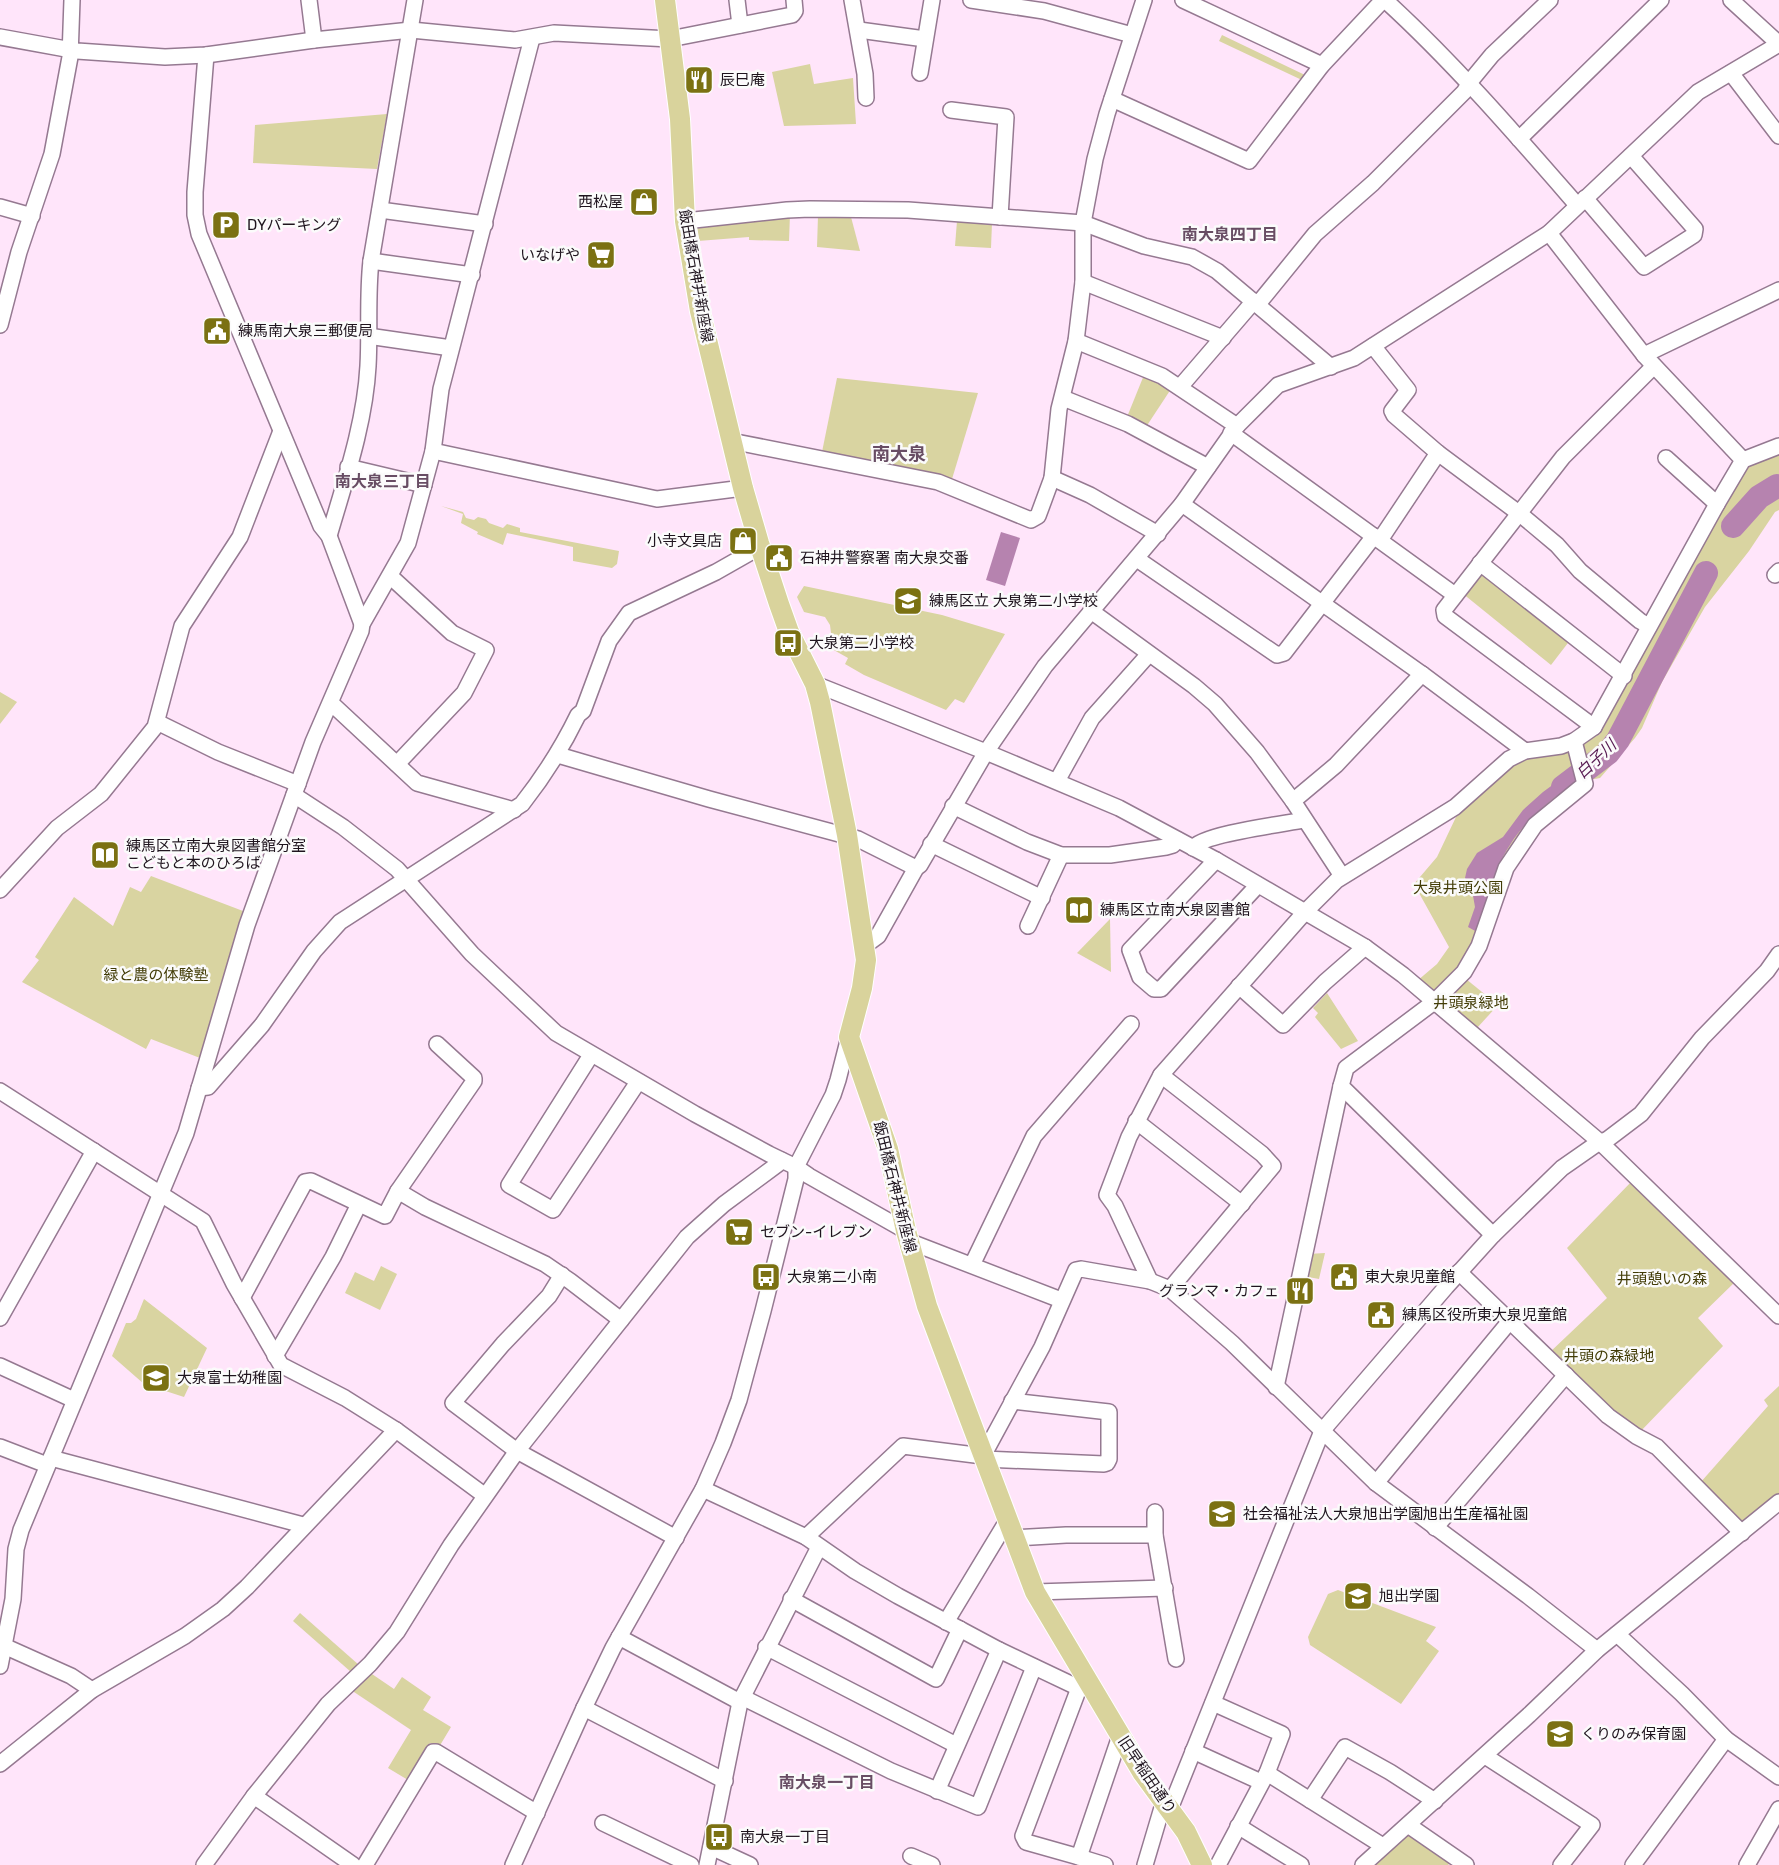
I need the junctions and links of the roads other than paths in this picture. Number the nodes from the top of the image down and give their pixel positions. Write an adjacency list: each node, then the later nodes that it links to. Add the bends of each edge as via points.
1 (72, 0): 26 (street)
2 (309, 0): 25 (street)
3 (415, 0): 18 (street)
4 (665, 0): 23 (main road, 飯田橋石神井新座線)
5 (737, 0): 17 (street)
6 (794, 0): 17 (street, via 792,15)
7 (852, 0): 19 (street)
8 (932, 0): 24 (street)
9 (971, 0): 16 (street)
10 (1144, 0): 20 (street)
11 (1183, 0): 28 (street)
12 (1384, 0): 28 (street); 31 (street)
13 (1550, 0): 31 (street, via 1492,55)
14 (1661, 0): 36 (street)
15 (1731, 0): 30 (street, via 1779,44)
16 (1046, 5): 20 (street)
17 (740, 25): 23 (street)
18 (411, 30): 22 (street, via 515,40); 25 (street); 40 (street)
19 (859, 30): 24 (street); 32 (street)
20 (1132, 35): 33 (street)
21 (0, 37): 26 (street)
22 (532, 38): 23 (street, via 554,33); 45 (street)
23 (670, 39): 43 (main road, 飯田橋石神井新座線, via 680,118)
24 (925, 39): 29 (street)
25 (314, 40): 27 (street)
26 (70, 49): 27 (street, via 165,57); 41 (street, via 52,154)
27 (206, 55): 63 (street, via 195,215)
28 (1322, 65): 33 (street, via 1250,161)
29 (920, 73)
30 (1731, 73): 35 (street); 37 (street, via 1698,92)
31 (1469, 85): 36 (street); 51 (street, via 1373,183 1316,234)
32 (866, 98)
33 (1112, 99): 44 (street, via 1095,158)
34 (951, 110): 42 (street, via 1006,117)
35 (1779, 136)
36 (1519, 139): 38 (street)
37 (1631, 156): 38 (street); 38 (street, via 1695,229 1694,235 1644,267)
38 (1581, 202): 46 (street)
39 (0, 207): 41 (street)
40 (380, 210): 45 (street); 47 (street)
41 (32, 216): 52 (street)
42 (1000, 217): 43 (street, via 908,210 810,209); 44 (street)
43 (685, 221): 64 (main road, 飯田橋石神井新座線, via 700,311)
44 (1083, 223): 49 (street); 51 (street, via 1144,246 1192,257 1217,271)
45 (485, 224): 48 (street)
46 (1549, 233): 56 (street); 58 (street)
47 (371, 261): 48 (street); 53 (street)
48 (471, 275): 57 (street)
49 (1083, 282): 54 (street); 55 (street)
50 (1779, 290): 58 (street)
51 (1256, 303): 54 (street); 59 (street)
52 (0, 326)
53 (368, 336): 57 (street); 70 (street, via 368,367)
54 (1223, 338): 60 (street)
55 (1076, 341): 60 (street); 61 (street)
56 (1373, 345): 59 (street); 67 (street, via 1408,390 1392,411)
57 (451, 348): 66 (street)
58 (1649, 360): 69 (street); 77 (street, via 1563,457)
59 (1331, 367): 62 (street, via 1278,385)
60 (1180, 387): 62 (street)
61 (1063, 398): 71 (street, via 1128,424); 72 (street)
62 (1234, 430): 71 (street); 80 (street)
63 (281, 431): 79 (street, via 321,526); 95 (street, via 240,537 182,626)
64 (731, 441): 72 (street, via 938,482 1031,520 1038,516); 74 (main road, 飯田橋石神井新座線)
65 (1779, 446): 69 (street)
66 (433, 451): 73 (street); 74 (street, via 657,499)
67 (1438, 453): 77 (street); 80 (street)
68 (1666, 458): 76 (street)
69 (1743, 460): 76 (street)
70 (348, 467): 73 (street); 79 (street)
71 (1208, 467): 75 (street)
72 (1052, 478): 78 (street)
73 (424, 485): 84 (street, via 408,543)
74 (743, 488): 81 (main road, 飯田橋石神井新座線)
75 (1182, 504): 78 (street); 86 (street)
76 (1717, 504): 89 (street)
77 (1520, 513): 83 (street); 89 (street, via 1580,571)
78 (1158, 534): 82 (street)
79 (329, 536): 88 (street)
80 (1377, 538): 85 (street); 86 (street)
81 (763, 556): 93 (main road, 飯田橋石神井新座線, via 789,632); 100 (street, via 716,572 629,613 609,641 583,711)
82 (1137, 559): 86 (street, via 1277,655 1284,653); 87 (street)
83 (1480, 563): 85 (street); 92 (street)
84 (390, 576): 88 (street); 101 (street, via 452,633 486,650 464,693)
85 (1455, 595): 96 (street, via 1444,610 1445,616)
86 (1323, 605): 91 (street)
87 (1091, 611): 90 (street); 99 (street, via 1045,666)
88 (362, 624): 94 (street)
89 (1649, 626): 92 (street)
90 (1149, 654): 102 (street, via 1092,718); 104 (street, via 1215,704)
91 (1422, 674): 98 (street); 104 (street, via 1336,765)
92 (1624, 676): 96 (street)
93 (815, 684): 99 (street); 108 (main road, 飯田橋石神井新座線)
94 (331, 703): 101 (street); 103 (street)
95 (157, 722): 103 (street); 118 (street, via 101,794 57,828)
96 (1594, 727): 97 (street)
97 (1574, 741): 98 (street); 126 (street, via 1585,784 1535,825 1506,867 1479,946 1464,972)
98 (1525, 751): 115 (street, via 1503,762 1445,814)
99 (986, 752): 102 (street); 105 (street)
100 (558, 755): 106 (street); 108 (street)
101 (397, 764): 106 (street, via 417,783)
102 (1057, 781): 109 (street)
103 (296, 790): 116 (street, via 397,869); 134 (street, via 241,944)
104 (1293, 801): 107 (street)
105 (953, 806): 110 (street); 112 (street)
106 (514, 810): 116 (street)
107 (1304, 820): 111 (street, via 1230,833 1198,842); 115 (street)
108 (847, 836): 114 (street); 122 (main road, 飯田橋石神井新座線)
109 (1178, 840): 111 (street); 112 (street, via 1166,847 1110,855)
110 (932, 844): 114 (street); 119 (street)
111 (1193, 848): 113 (street)
112 (1061, 855): 119 (street)
113 (1216, 860): 117 (street); 117 (street, via 1130,950 1140,977 1154,989 1161,989)
114 (916, 868): 122 (street, via 878,936)
115 (1342, 876): 120 (street)
116 (404, 879): 130 (street, via 448,930 556,1034); 134 (street, via 340,921 236,1058 208,1088)
117 (1258, 885): 120 (street)
118 (0, 890)
119 (1042, 898): 121 (street)
120 (1305, 912): 123 (street); 125 (street)
121 (1028, 926)
122 (863, 947): 128 (main road, 飯田橋石神井新座線, via 865,972)
123 (1365, 948): 125 (street, via 1283,1025); 126 (street)
124 (1779, 954): 137 (street, via 1702,1038 1641,1114)
125 (1239, 986): 131 (street)
126 (1434, 1002): 133 (street, via 1346,1068); 137 (street)
127 (1131, 1024): 147 (street, via 1034,1136)
128 (849, 1037): 140 (street, via 833,1095); 146 (main road, 飯田橋石神井新座線, via 888,1149)
129 (437, 1044): 141 (street, via 474,1081)
130 (591, 1055): 132 (street); 132 (street, via 509,1185 553,1210)
131 (1161, 1075): 136 (street); 144 (street, via 1272,1163)
132 (638, 1082): 139 (street)
133 (1341, 1086): 145 (street); 161 (street, via 1297,1273)
134 (199, 1088): 142 (street)
135 (0, 1091): 138 (street)
136 (1136, 1121): 144 (street); 150 (street, via 1107,1195)
137 (1600, 1142): 145 (street, via 1562,1168); 154 (street)
138 (94, 1151): 142 (street); 155 (street)
139 (781, 1160): 140 (street); 156 (street, via 687,1237)
140 (796, 1167): 146 (street); 171 (street, via 779,1252 739,1400)
141 (398, 1191): 143 (street, via 385,1216); 149 (street)
142 (161, 1194): 152 (street, via 203,1221); 162 (street)
143 (359, 1204): 152 (street, via 311,1181 305,1182); 158 (street)
144 (1242, 1204): 151 (street)
145 (1493, 1235): 148 (street)
146 (907, 1236): 147 (street); 168 (main road, 飯田橋石神井新座線, via 931,1317)
147 (972, 1265): 153 (street)
148 (1459, 1272): 157 (street); 165 (street)
149 (562, 1275): 156 (street); 167 (street, via 549,1296 453,1403)
150 (1150, 1281): 151 (street); 153 (street, via 1078,1269)
151 (1170, 1289): 161 (street)
152 (242, 1298): 158 (street)
153 (1061, 1300): 163 (street, via 1042,1347)
154 (1779, 1316)
155 (0, 1318)
156 (621, 1320): 167 (street)
157 (1510, 1321): 160 (street); 170 (street)
158 (275, 1356): 164 (street, via 281,1365)
159 (0, 1366): 162 (street)
160 (1566, 1375): 176 (street); 178 (street, via 1608,1416 1657,1447)
161 (1276, 1387): 165 (street)
162 (74, 1400): 169 (street)
163 (1012, 1401): 168 (street); 168 (street, via 1109,1412 1107,1463)
164 (396, 1430): 172 (street); 175 (street)
165 (1322, 1431): 170 (street); 200 (street)
166 (0, 1447): 169 (street)
167 (517, 1450): 172 (street); 181 (street)
168 (984, 1457): 177 (main road, 飯田橋石神井新座線); 180 (street, via 903,1446)
169 (49, 1461): 175 (street); 186 (street, via 21,1530)
170 (1376, 1483): 176 (street)
171 (703, 1489): 180 (street); 181 (street)
172 (484, 1495): 212 (street, via 397,1632 328,1704)
173 (1779, 1502): 178 (street)
174 (1155, 1512): 179 (street)
175 (303, 1525): 198 (street, via 223,1609)
176 (1435, 1528): 193 (street)
177 (1011, 1529): 179 (street, via 1066,1535); 184 (main road, 飯田橋石神井新座線); 187 (street)
178 (1742, 1533): 188 (street)
179 (1155, 1535): 183 (street)
180 (806, 1537): 182 (street)
181 (676, 1538): 189 (street)
182 (819, 1547): 185 (street); 187 (street)
183 (1165, 1588): 184 (street); 194 (street)
184 (1035, 1592): 197 (main road, 飯田橋石神井新座線)
185 (791, 1599): 187 (street, via 936,1679); 191 (street)
186 (6, 1604): 190 (street)
187 (953, 1626): 192 (street)
188 (1617, 1634): 193 (street); 203 (street)
189 (619, 1637): 199 (street); 201 (street)
190 (4, 1646): 195 (street); 198 (street, via 71,1676)
191 (766, 1647): 199 (street); 204 (street)
192 (999, 1650): 196 (street); 204 (street)
193 (1597, 1650): 206 (street)
194 (1176, 1659)
195 (0, 1666)
196 (1034, 1667): 197 (street); 211 (street, via 978,1807)
197 (1084, 1687): 202 (main road, 旧早稲田通り); 224 (street, via 1023,1836 1026,1842)
198 (92, 1690): 207 (street)
199 (741, 1699): 210 (street); 211 (street)
200 (1213, 1702): 205 (street); 209 (street, via 1282,1734)
201 (584, 1708): 210 (street); 217 (street)
202 (1120, 1736): 215 (main road, 旧早稲田通り); 224 (street)
203 (1726, 1739): 208 (street); 225 (street)
204 (956, 1744): 211 (street)
205 (1193, 1751): 209 (street); 215 (street)
206 (1485, 1756): 214 (street); 241 (street, via 1592,1825)
207 (0, 1764)
208 (1779, 1777)
209 (1264, 1778): 213 (street); 220 (street)
210 (725, 1781): 222 (street)
211 (937, 1791)
212 (254, 1796): 226 (street); 227 (street)
213 (1310, 1800): 214 (street, via 1345,1747); 221 (street)
214 (1435, 1801): 219 (street)
215 (1167, 1805): 235 (street); 236 (main road, 旧早稲田通り)
216 (1779, 1809): 242 (street)
217 (537, 1813): 228 (street, via 433,1752); 229 (street)
218 (603, 1823): 230 (street)
219 (1408, 1825): 221 (street); 240 (street)
220 (1238, 1826): 237 (street); 238 (street)
221 (1383, 1846): 239 (street)
222 (711, 1847): 231 (street); 232 (street)
223 (911, 1856): 233 (street)
224 (1079, 1857): 234 (street)
225 (1639, 1863)
226 (204, 1865)
227 (353, 1865)
228 (364, 1865)
229 (513, 1865)
230 (691, 1865)
231 (707, 1865)
232 (750, 1865)
233 (932, 1865)
234 (1105, 1865)
235 (1145, 1865)
236 (1202, 1865)
237 (1218, 1865)
238 (1301, 1865)
239 (1363, 1865)
240 (1466, 1865)
241 (1561, 1865)
242 (1747, 1865)

